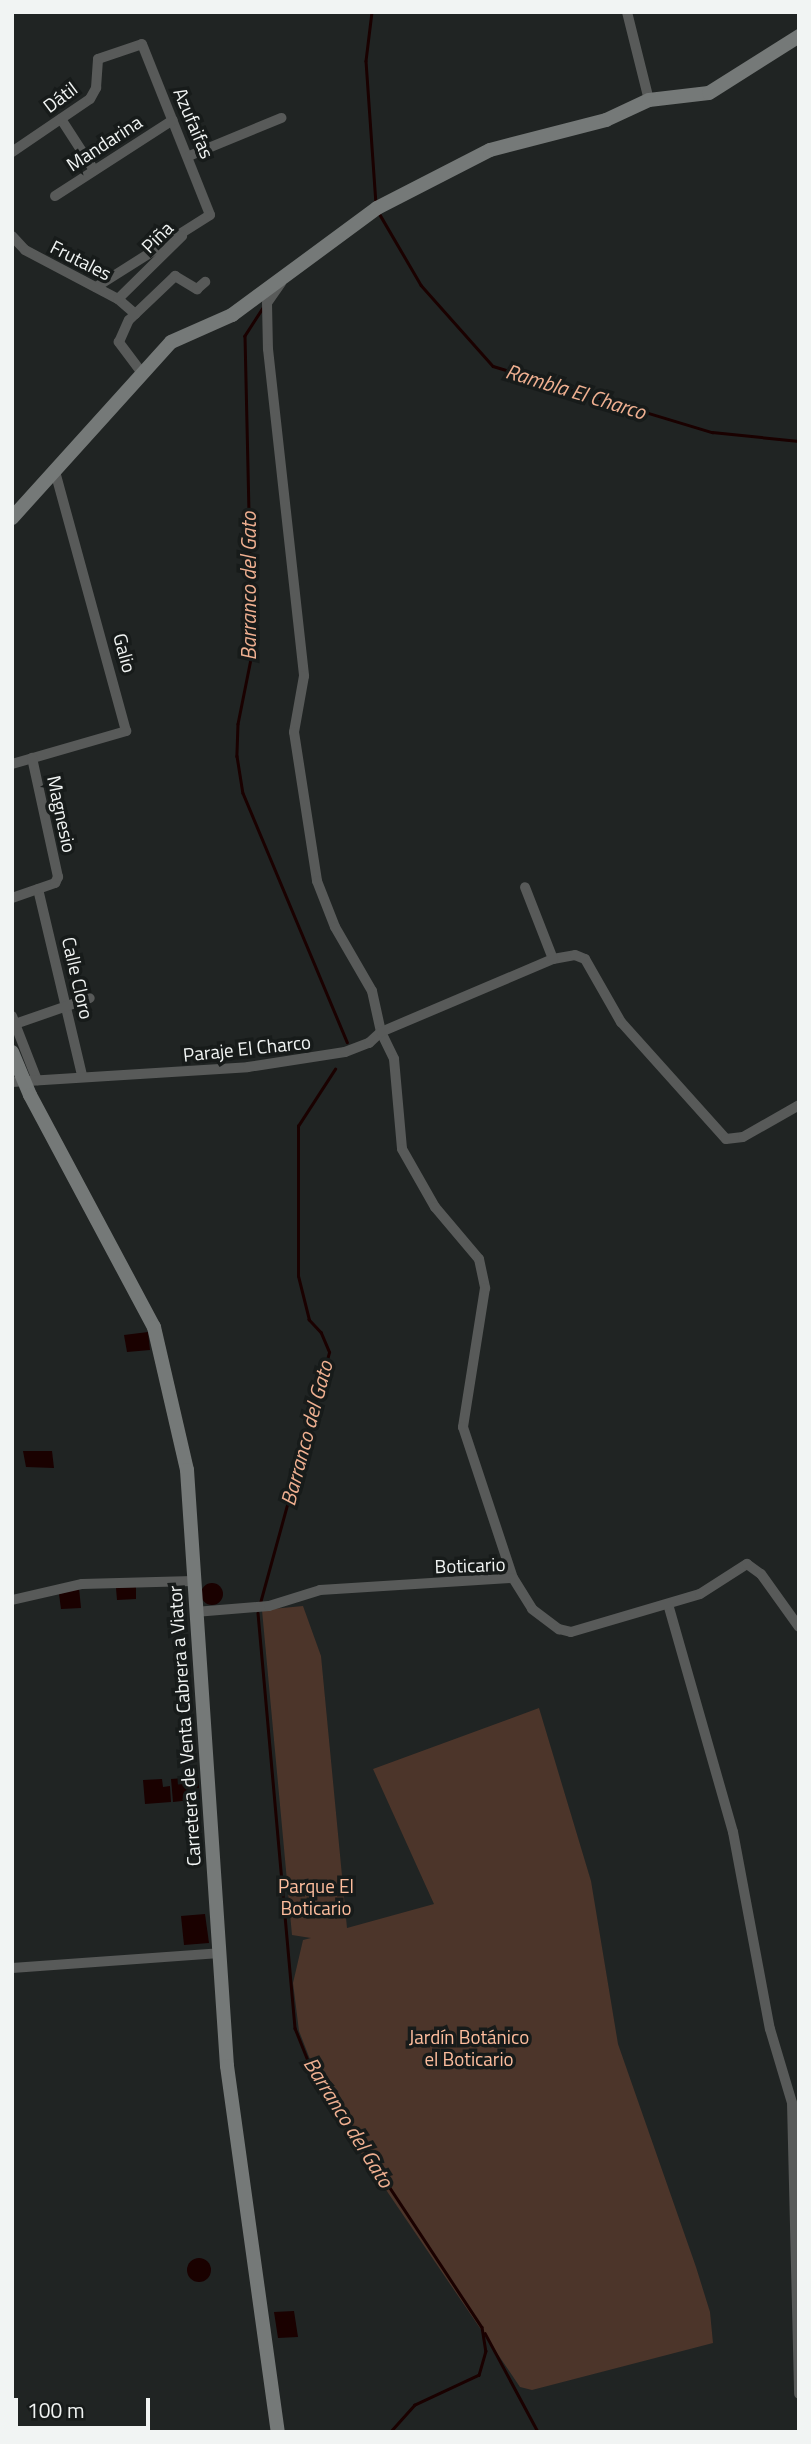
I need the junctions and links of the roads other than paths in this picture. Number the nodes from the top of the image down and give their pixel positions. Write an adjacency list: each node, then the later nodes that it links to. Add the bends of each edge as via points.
1 (627, 12): 4 (street)
2 (799, 36): 4 (street, via 709,93)
3 (142, 44): 6 (street, Dátil, via 95,61 93,94); 7 (street, Azufaifas)
4 (649, 100): 14 (street, via 606,120 548,133 462,162 377,208)
5 (281, 118): 9 (street)
6 (61, 119): 8 (street, Dátil); 10 (street)
7 (173, 120): 9 (street, Azufaifas); 10 (street, Mandarina)
8 (12, 152)
9 (189, 156): 12 (street, Azufaifas, via 210,215)
10 (94, 170): 11 (street, Mandarina)
11 (55, 196)
12 (190, 228): 16 (street); 17 (street, Piña)
13 (12, 236): 16 (street, Frutales, via 34,256)
14 (287, 275): 19 (street, via 232,315 171,342); 31 (street, via 267,303 304,676 295,732 317,881 335,927 372,991)
15 (205, 282): 18 (street, via 197,289 175,276)
16 (96, 287): 17 (street, Frutales)
17 (118, 299): 18 (street, Frutales)
18 (135, 314): 19 (street, via 119,342)
19 (142, 373): 20 (street)
20 (55, 471): 21 (street); 22 (street, Galio, via 126,731)
21 (12, 518)
22 (32, 758): 23 (street, Galio); 25 (street, Magnesio, via 58,877)
23 (12, 764)
24 (524, 887): 27 (street)
25 (38, 890): 26 (street); 29 (street, Calle Cloro)
26 (12, 898)
27 (553, 959): 31 (street, Paraje El Charco); 35 (street, via 575,955 585,959 621,1022 726,1139 743,1137)
28 (90, 998): 29 (street)
29 (67, 1006): 30 (street); 33 (street, Calle Cloro)
30 (14, 1020): 34 (street)
31 (381, 1032): 33 (street, Paraje El Charco, via 369,1043 323,1058 109,1079); 36 (street, via 394,1059 402,1149 435,1206 479,1259 485,1288 463,1427)
32 (12, 1052): 34 (street, Carretera de Venta Cabrera a Viator)
33 (82, 1075): 34 (street, Paraje El Charco)
34 (24, 1081): 37 (street, Carretera de Venta Cabrera a Viator, via 154,1327 187,1470)
35 (799, 1105)
36 (513, 1578): 39 (street, Boticario, via 532,1609 564,1632); 40 (street, Boticario, via 320,1590 270,1606)
37 (193, 1581): 38 (street, via 82,1584); 40 (street, Carretera de Venta Cabrera a Viator)
38 (12, 1600)
39 (668, 1604): 41 (street, Boticario, via 715,1588 747,1564); 44 (street, via 733,1832 770,2029 792,2103)
40 (195, 1612): 42 (street, Carretera de Venta Cabrera a Viator)
41 (799, 1627)
42 (219, 1953): 43 (street); 45 (street, Carretera de Venta Cabrera a Viator, via 228,2078)
43 (12, 1968)
44 (799, 2394)
45 (278, 2432)

